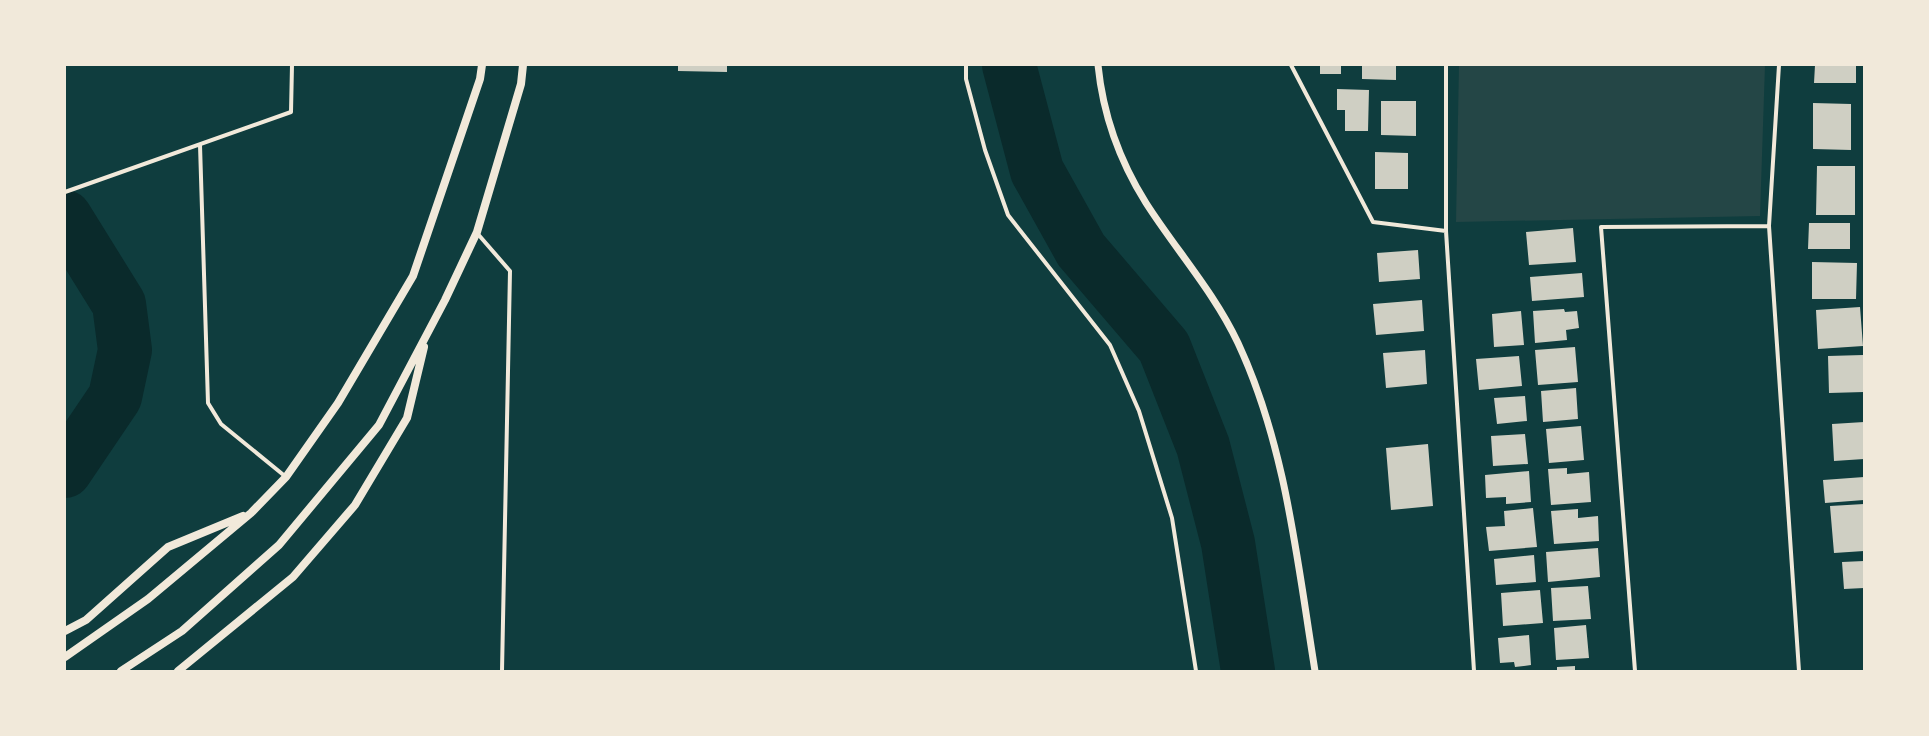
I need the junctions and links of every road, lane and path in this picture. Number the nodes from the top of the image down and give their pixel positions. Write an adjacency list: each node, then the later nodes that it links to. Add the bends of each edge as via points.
1 (292, 65): 9 (street, via 291,112)
2 (482, 65): 15 (main road, via 480,79 413,276 338,403)
3 (523, 65): 13 (main road, via 521,84)
4 (966, 65): 22 (street, via 966,79 985,150 1008,215 1110,345 1139,411 1172,518)
5 (1098, 65): 23 (street, via 1101,96 1126,168 1146,203 1205,284 1237,342 1259,394 1285,484)
6 (1291, 65): 12 (street, via 1373,222)
7 (1446, 65): 12 (street)
8 (1779, 65): 11 (street)
9 (200, 145): 10 (street); 15 (street, via 208,403 221,424)
10 (65, 192)
11 (1769, 226): 25 (street, via 1601,227); 26 (street)
12 (1446, 231): 24 (street)
13 (477, 232): 14 (main road); 21 (street, via 510,271)
14 (427, 334): 19 (main road, via 379,425 279,545 182,631); 20 (main road, via 407,418 355,505 293,577)
15 (286, 477): 16 (main road)
16 (251, 513): 17 (main road, via 168,547 86,620); 18 (main road, via 148,599)
17 (65, 631)
18 (65, 657)
19 (121, 671)
20 (178, 671)
21 (502, 671)
22 (1196, 671)
23 (1315, 671)
24 (1474, 671)
25 (1635, 671)
26 (1799, 671)

